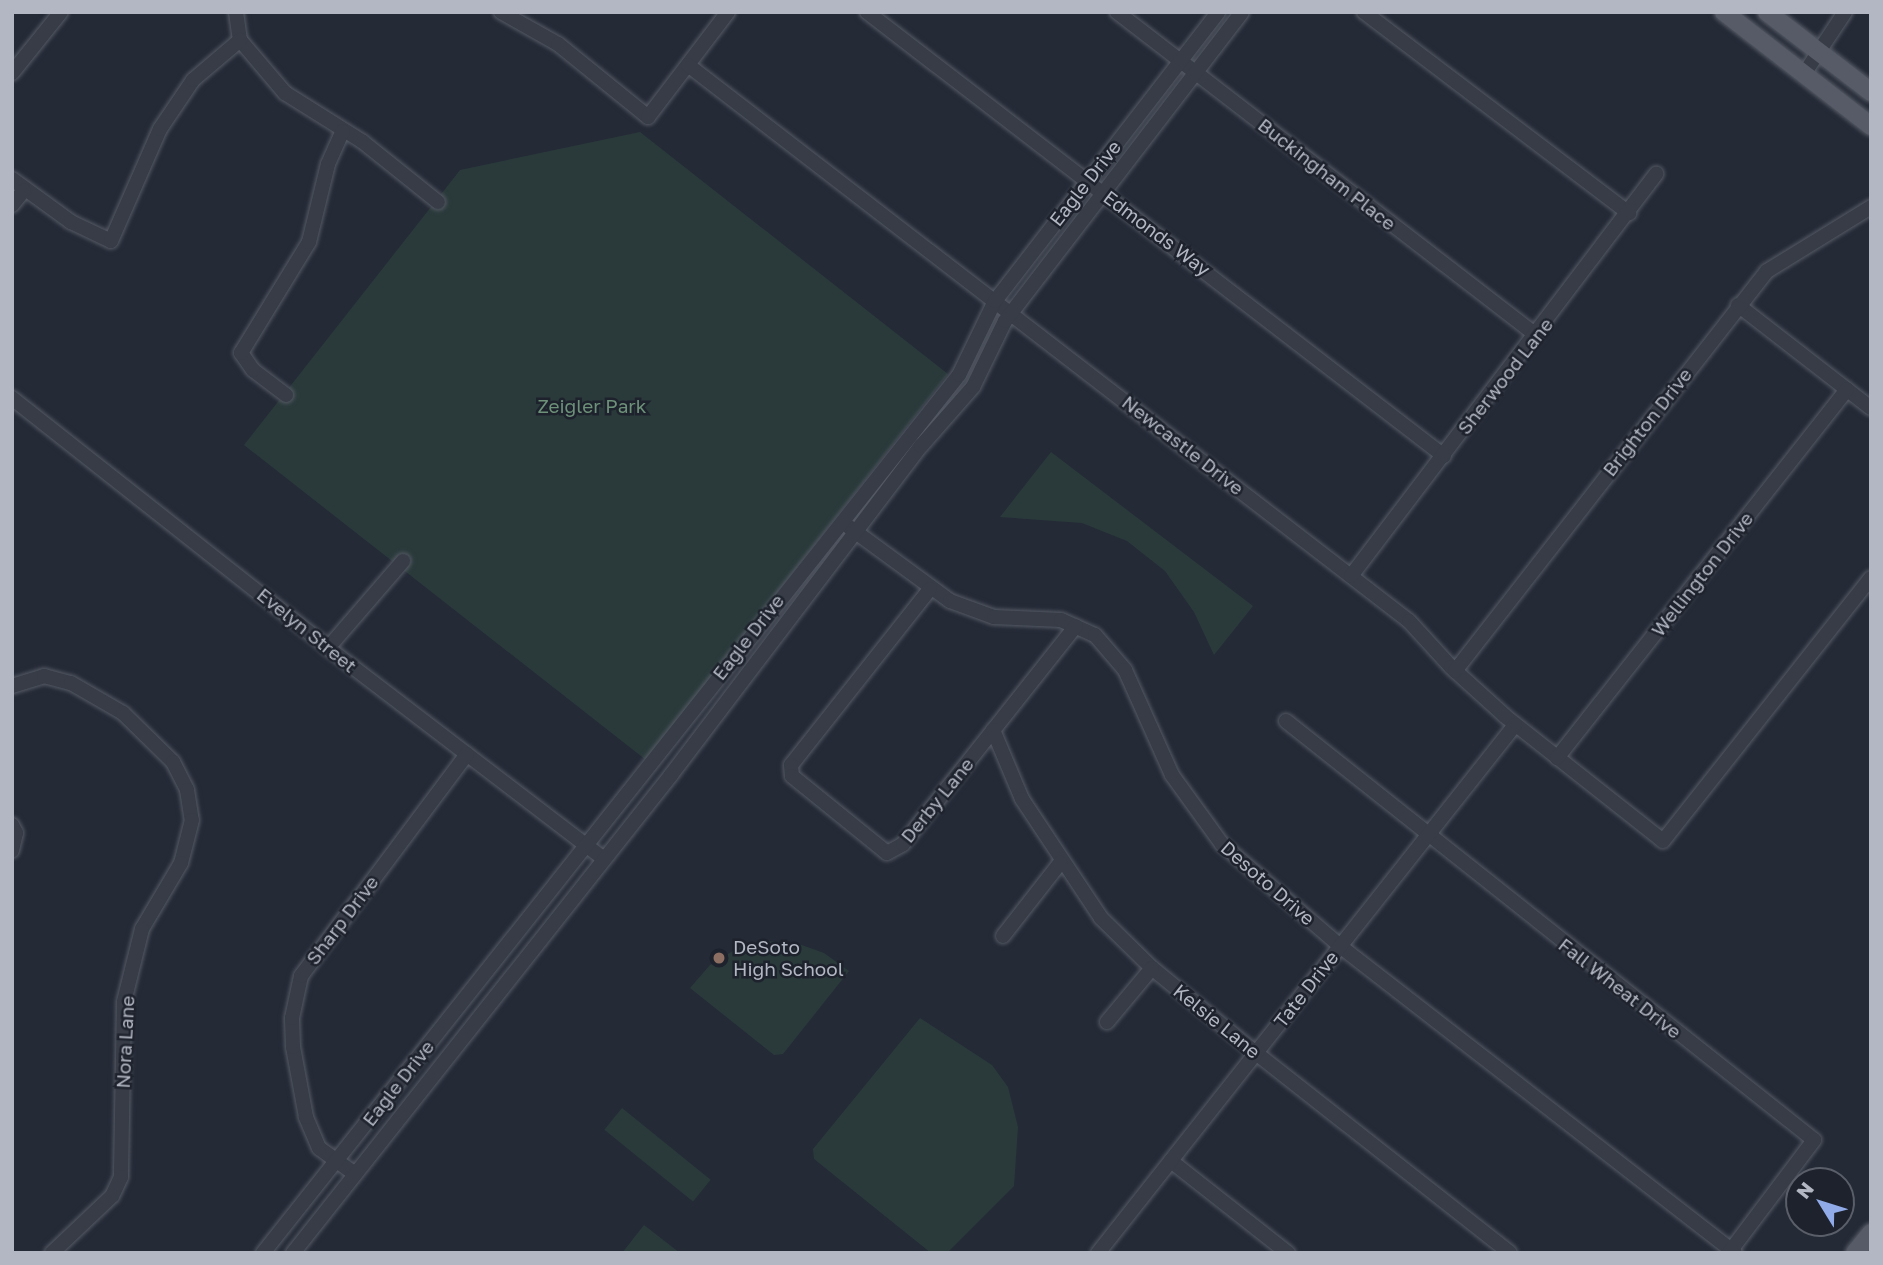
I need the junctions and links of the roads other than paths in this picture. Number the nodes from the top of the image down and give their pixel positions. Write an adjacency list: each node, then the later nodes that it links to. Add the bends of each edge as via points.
1 (61, 12): 18 (street)
2 (236, 12): 13 (street)
3 (501, 12): 16 (street, via 558,44 648,117)
4 (729, 12): 16 (street)
5 (867, 12): 25 (street, Edmonds Way)
6 (1117, 12): 15 (street, Buckingham Place)
7 (1218, 12): 15 (street, Eagle Drive)
8 (1242, 12): 17 (street, Eagle Drive)
9 (1364, 12): 30 (street)
10 (1724, 12): 19 (main road)
11 (1767, 12): 14 (main road)
12 (1845, 12): 14 (street)
13 (240, 40): 22 (street, via 285,93); 26 (street, via 193,80 160,129 111,241 71,222)
14 (1820, 53): 19 (street); 20 (main road)
15 (1181, 60): 17 (street, Buckingham Place); 25 (street, Eagle Drive)
16 (688, 65): 32 (street, Newcastle Drive)
17 (1196, 72): 27 (street, Eagle Drive); 35 (street, Buckingham Place)
18 (12, 73)
19 (1804, 74): 21 (main road)
20 (1871, 92)
21 (1871, 126)
22 (343, 131): 28 (street); 39 (street, via 328,164 309,242 241,353 253,370)
23 (1656, 174): 30 (street, Sherwood Lane)
24 (12, 179): 26 (street)
25 (1087, 181): 27 (street, Edmonds Way); 32 (street, Eagle Drive)
26 (24, 190): 29 (street)
27 (1104, 192): 34 (street, Eagle Drive); 42 (street, Edmonds Way)
28 (438, 202)
29 (12, 205)
30 (1629, 214): 35 (street, Sherwood Lane)
31 (1867, 214): 33 (street, Brighton Drive, via 1767,271)
32 (995, 301): 34 (street, Newcastle Drive); 36 (street, Eagle Drive)
33 (1738, 305): 38 (street); 53 (street, Brighton Drive)
34 (1011, 313): 37 (street, Eagle Drive); 47 (street, Newcastle Drive)
35 (1536, 335): 42 (street, Sherwood Lane)
36 (959, 375): 37 (street); 43 (street, Eagle Drive)
37 (973, 387): 44 (street, Eagle Drive)
38 (1847, 390): 41 (street); 60 (street, Wellington Drive)
39 (285, 395)
40 (12, 398): 51 (street, Evelyn Street)
41 (1871, 408)
42 (1444, 456): 47 (street, Sherwood Lane)
43 (840, 520): 44 (street, Desoto Drive); 45 (street, Eagle Drive)
44 (855, 532): 49 (street, Desoto Drive); 52 (street, Eagle Drive)
45 (811, 556): 52 (street, via 819,565 795,594); 58 (street, Eagle Drive)
46 (403, 561): 51 (street)
47 (1351, 576): 53 (street, Newcastle Drive, via 1428,637)
48 (1871, 578): 60 (street, Newcastle Drive, via 1663,841)
49 (930, 589): 50 (street, Desoto Drive, via 994,617 1045,617); 57 (street, Derby Lane, via 799,754 791,765 792,776 873,845 894,852)
50 (1076, 626): 57 (street, Derby Lane); 69 (street, Desoto Drive, via 1095,635 1125,670 1172,775 1217,839)
51 (328, 648): 59 (street, Evelyn Street)
52 (764, 650): 61 (street, Eagle Drive)
53 (1455, 671): 56 (street, Newcastle Drive)
54 (12, 686): 80 (street, Nora Lane, via 44,676 91,692 144,730 173,762 187,790 192,820 181,863 142,929 124,1002 121,1177 112,1196)
55 (1286, 721): 63 (street, Fall Wheat Drive)
56 (1515, 725): 60 (street, Newcastle Drive); 63 (street, Tate Drive)
57 (993, 730): 67 (street, Kelsie Lane, via 1022,799)
58 (658, 753): 61 (street); 64 (street, Eagle Drive)
59 (467, 754): 64 (street, Evelyn Street); 75 (street, Sharp Drive, via 301,976 292,1018 297,1082 318,1148)
60 (1558, 758)
61 (676, 768): 66 (street, Eagle Drive)
62 (12, 825): 65 (street, via 16,834)
63 (1427, 836): 69 (street, Tate Drive); 79 (street, Fall Wheat Drive, via 1814,1140)
64 (586, 845): 66 (street, Evelyn Street); 71 (street, Eagle Drive)
65 (12, 851)
66 (604, 859): 72 (street, Eagle Drive)
67 (1060, 863): 68 (street); 70 (street, Kelsie Lane, via 1101,918)
68 (1003, 936)
69 (1340, 946): 74 (street, Tate Drive); 79 (street, Desoto Drive)
70 (1152, 968): 73 (street); 74 (street, Kelsie Lane)
71 (467, 995): 72 (street); 75 (street, Eagle Drive)
72 (485, 1009): 77 (street, Eagle Drive)
73 (1107, 1022)
74 (1256, 1053): 76 (street, Tate Drive); 85 (street, Kelsie Lane)
75 (336, 1161): 77 (street, Sharp Drive); 81 (street, Eagle Drive)
76 (1171, 1161): 83 (street, Tate Drive); 84 (street)
77 (355, 1174): 82 (street, Eagle Drive)
78 (1871, 1233): 86 (main road)
79 (1732, 1252)
80 (52, 1253)
81 (263, 1253)
82 (293, 1253)
83 (1098, 1253)
84 (1288, 1253)
85 (1510, 1253)
86 (1855, 1253)

